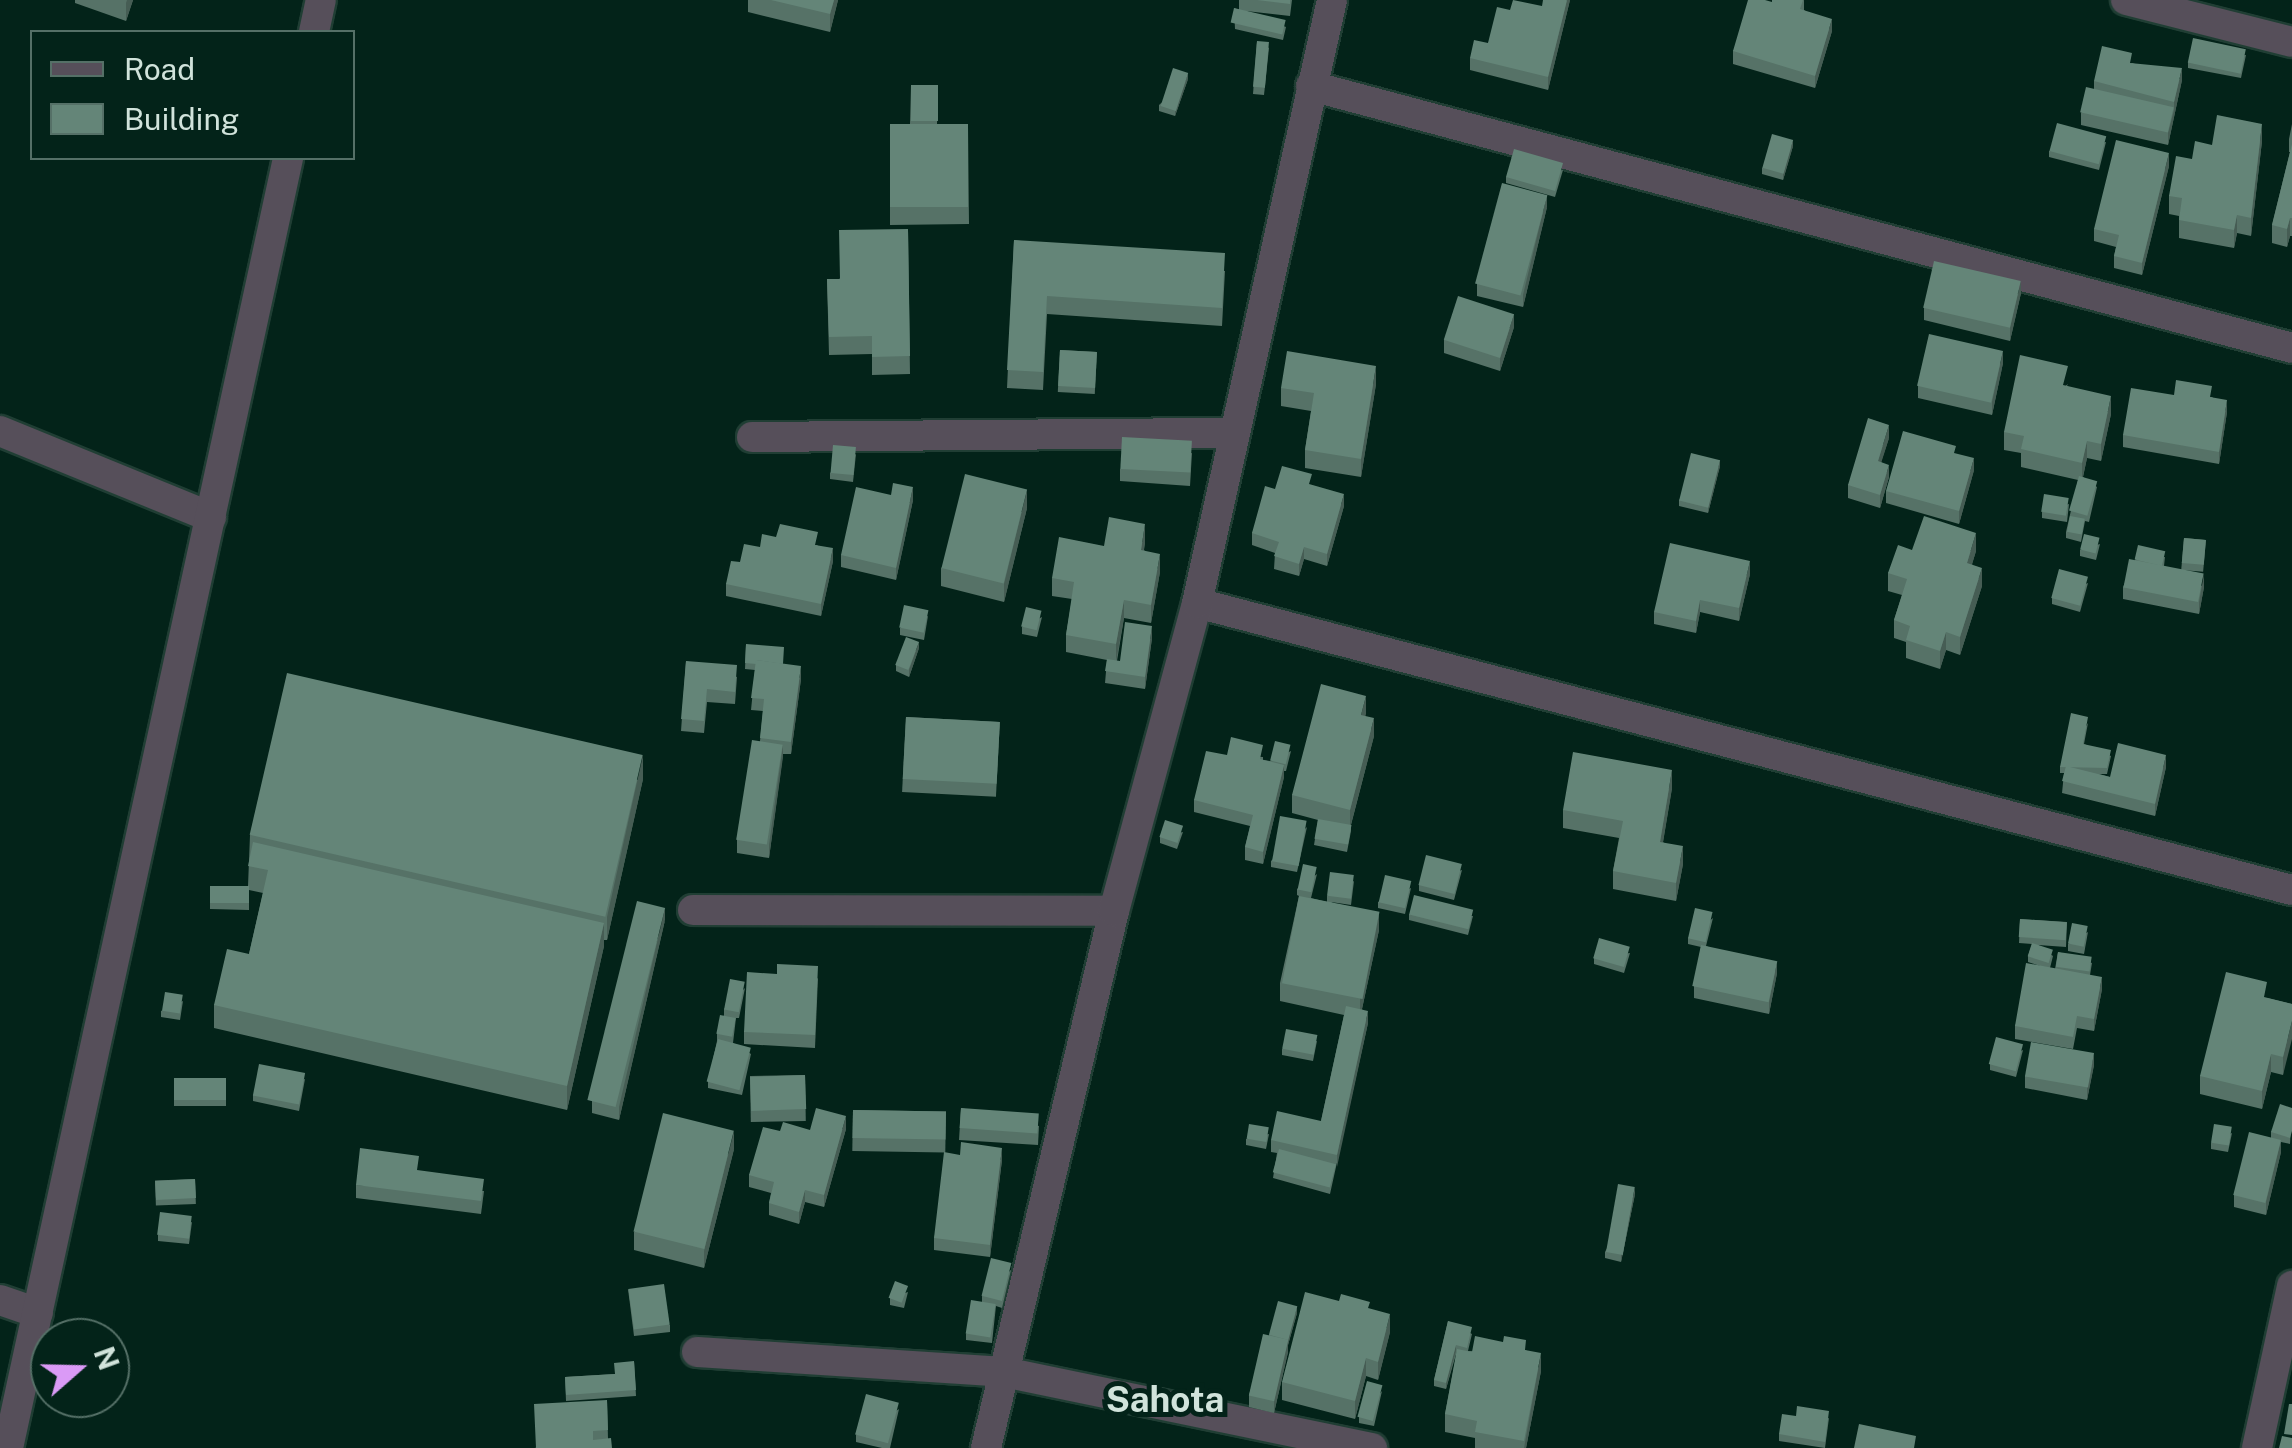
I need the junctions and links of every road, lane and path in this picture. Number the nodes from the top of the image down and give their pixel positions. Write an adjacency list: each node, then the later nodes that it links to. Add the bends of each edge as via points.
1 (321, 0): 4 (street)
2 (1332, 0): 6 (street)
3 (2126, 0): 5 (street)
4 (314, 30)
5 (2292, 42)
6 (1311, 86): 8 (street); 10 (street)
7 (288, 160): 12 (street)
8 (2292, 348)
9 (0, 431): 12 (street)
10 (1235, 433): 11 (street); 13 (street)
11 (752, 437)
12 (211, 516): 19 (street)
13 (1197, 602): 14 (street); 16 (street)
14 (2292, 890)
15 (693, 910): 16 (street)
16 (1114, 911): 21 (street)
17 (2292, 1286): 25 (street)
18 (0, 1300): 19 (street)
19 (38, 1314): 22 (street)
20 (697, 1352): 21 (street)
21 (1004, 1372): 23 (street); 24 (street)
22 (8, 1448)
23 (986, 1448)
24 (1372, 1448)
25 (2257, 1448)

